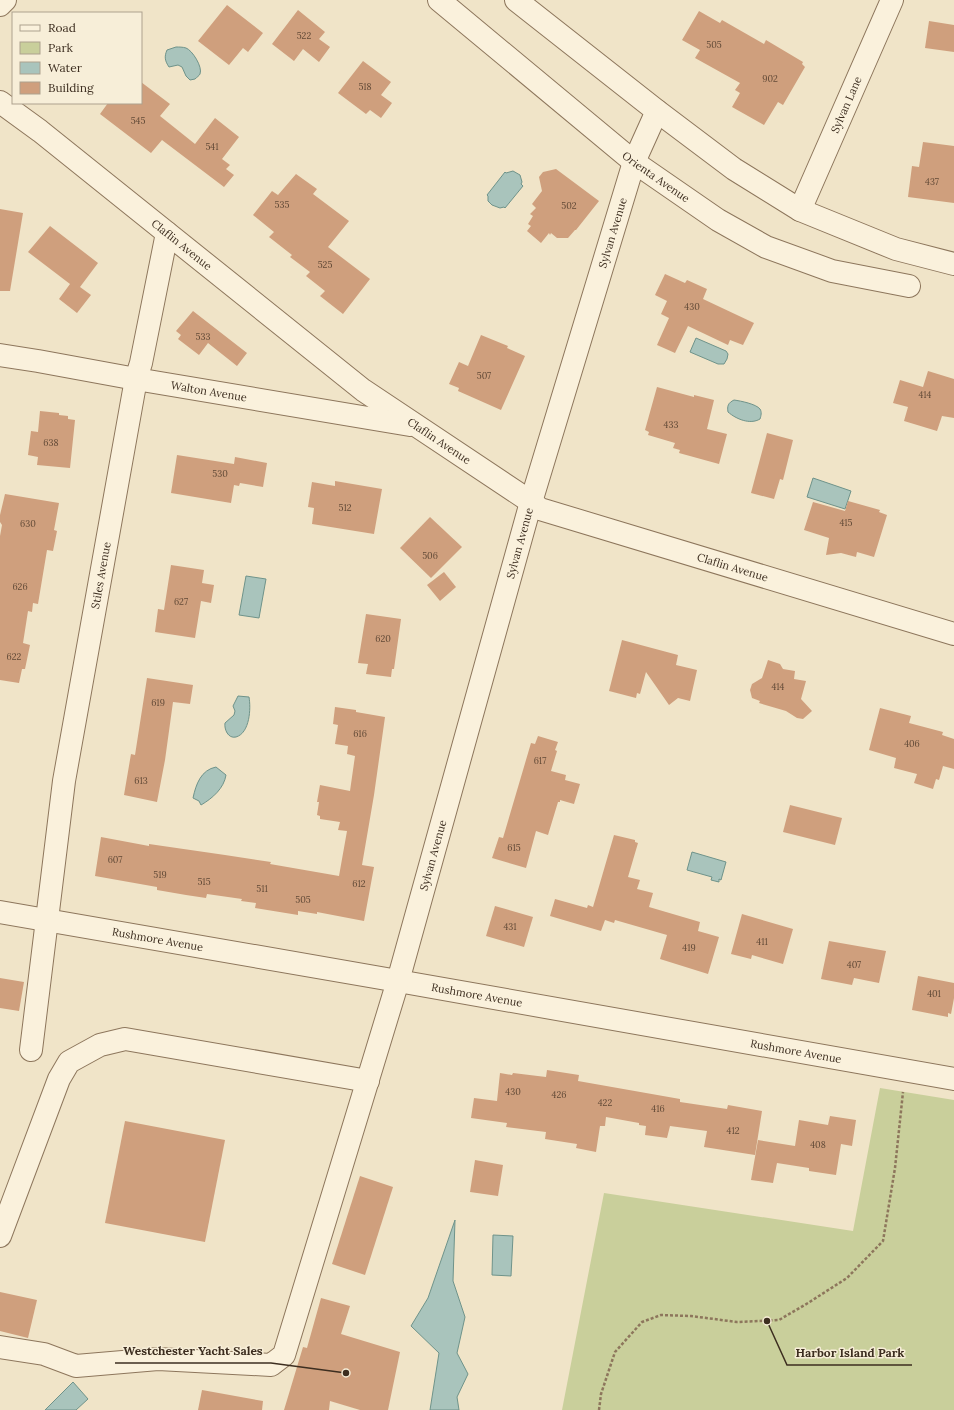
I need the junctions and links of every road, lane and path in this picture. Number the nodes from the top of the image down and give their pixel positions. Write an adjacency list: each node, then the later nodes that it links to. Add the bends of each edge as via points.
1 (4, 0): 5 (street)
2 (439, 0): 8 (street, Orienta Avenue)
3 (516, 0): 7 (street)
4 (892, 0): 9 (street, Sylvan Lane)
5 (0, 5)
6 (0, 102): 10 (street, Claflin Avenue)
7 (656, 111): 8 (street, Sylvan Avenue); 9 (street, via 734,169)
8 (634, 162): 12 (street, Orienta Avenue, via 718,220 766,247 832,270); 16 (street, Sylvan Avenue)
9 (800, 210): 11 (street, via 896,249)
10 (167, 233): 14 (street, Stiles Avenue); 15 (street, Claflin Avenue, via 363,390)
11 (954, 264)
12 (909, 286)
13 (0, 355): 14 (street, Walton Avenue)
14 (136, 379): 15 (street, Walton Avenue); 19 (street, Stiles Avenue, via 64,781)
15 (417, 426): 16 (street, Claflin Avenue)
16 (531, 502): 17 (street, Claflin Avenue, via 540,509); 20 (street, Sylvan Avenue)
17 (954, 634)
18 (0, 912): 19 (street, Rushmore Avenue)
19 (47, 919): 20 (street, Rushmore Avenue); 21 (street, Stiles Avenue)
20 (398, 980): 22 (street, Rushmore Avenue); 23 (street, Sylvan Avenue)
21 (31, 1050)
22 (954, 1080)
23 (368, 1081): 25 (street, via 125,1040 100,1045 70,1062 58,1079); 26 (street, Sylvan Avenue, via 284,1356 271,1365 158,1359 76,1366 44,1354)
24 (902, 1097): 27 (path, via 884,1241 847,1278 779,1320 737,1322 661,1314 642,1322 615,1352 601,1394)
25 (0, 1236)
26 (0, 1347)
27 (599, 1410)

